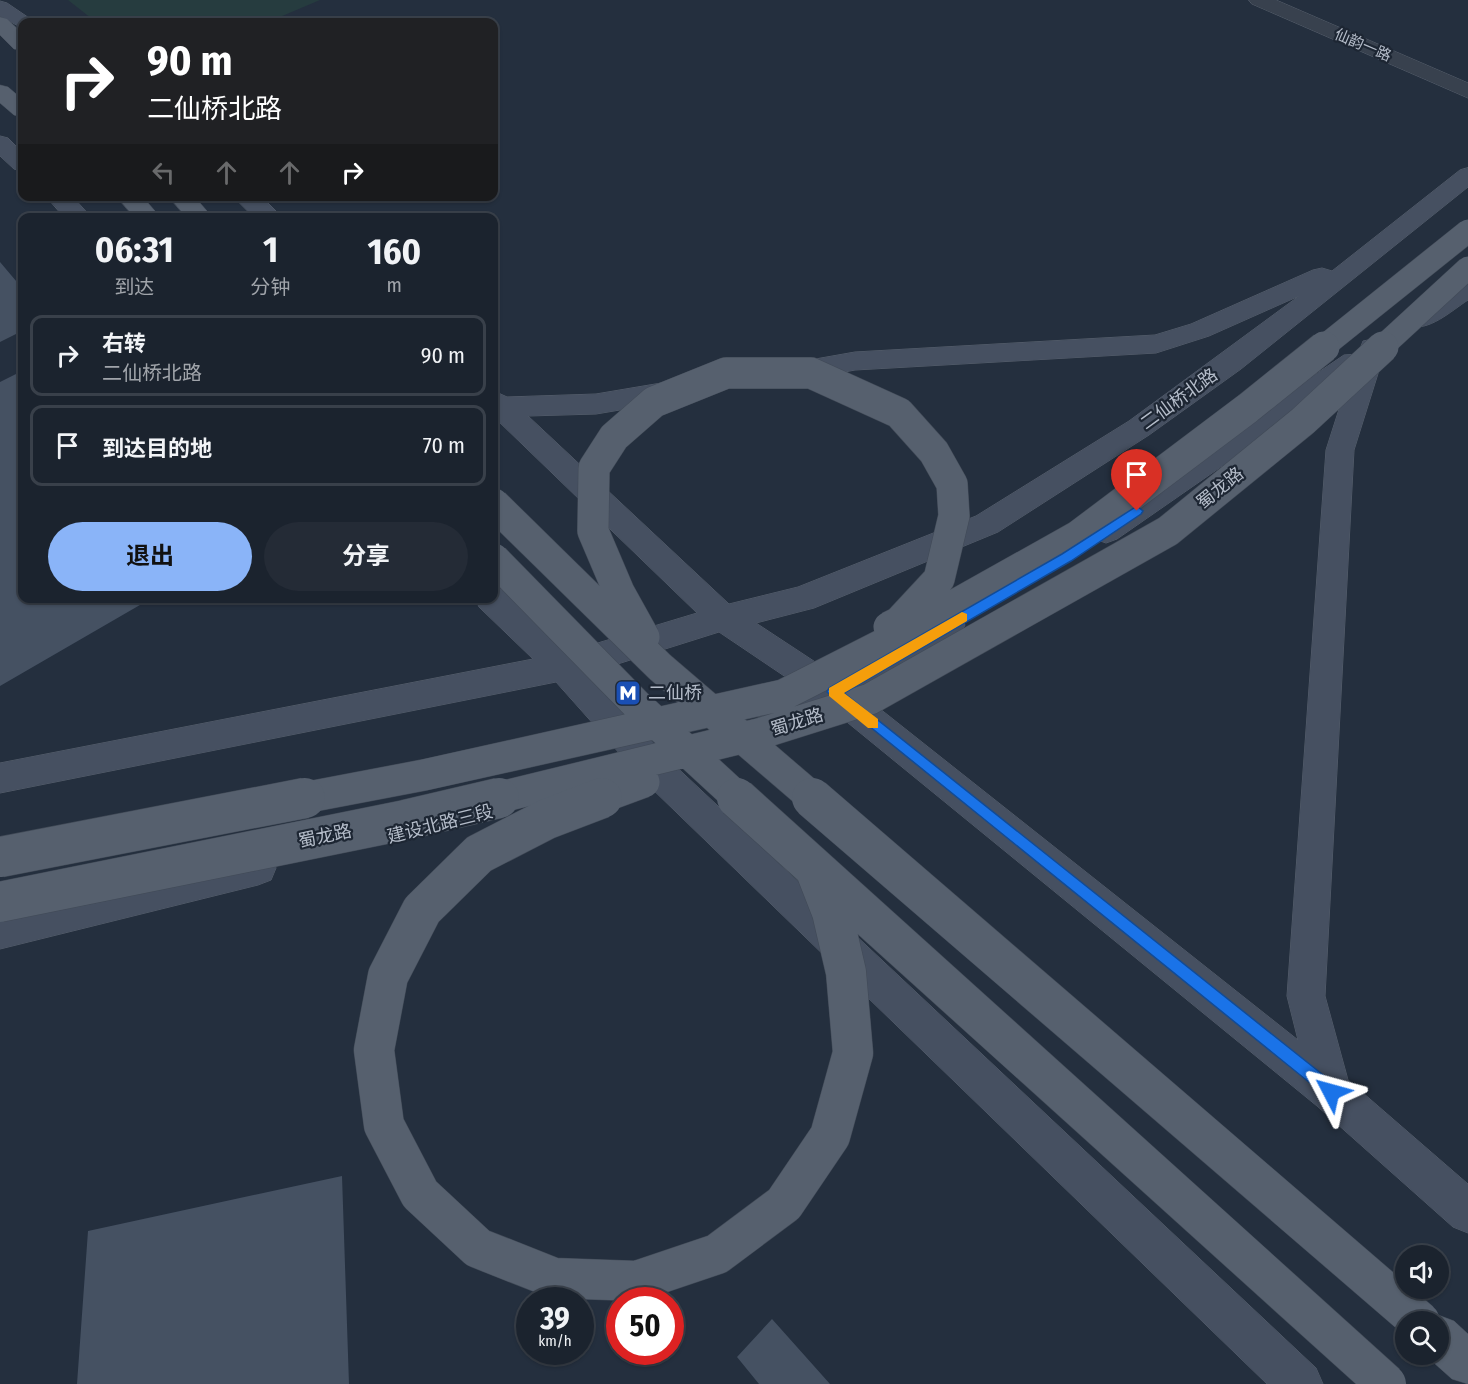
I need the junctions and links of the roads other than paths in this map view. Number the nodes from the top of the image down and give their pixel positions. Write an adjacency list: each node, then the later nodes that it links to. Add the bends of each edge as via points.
1 (1259, 0): 6 (street, 仙韵一路)
2 (0, 7): 3 (main road)
3 (18, 18)
4 (0, 22): 5 (main road)
5 (18, 40)
6 (1468, 91)
7 (0, 92): 8 (main road)
8 (18, 107)
9 (0, 143): 10 (main road)
10 (18, 160)
11 (1468, 175): 21 (main road, 二仙桥北路)
12 (63, 201): 16 (main road)
13 (132, 201): 17 (main road)
14 (185, 201): 18 (main road)
15 (251, 201): 19 (main road)
16 (75, 213)
17 (144, 213)
18 (196, 213)
19 (265, 213)
20 (1468, 231): 34 (main road, 蜀龙路, bridge, via 1248,408 1078,536 905,633 783,695)
21 (1370, 255): 25 (main road, via 1200,330 1156,344 855,361 596,404); 30 (main road, 二仙桥北路, via 1139,428 987,524 803,599)
22 (1468, 268): 35 (main road, 蜀龙路, bridge, via 1303,421 1168,531 870,699)
23 (1468, 288): 24 (main road)
24 (1373, 348): 33 (main road, via 1066,557); 42 (main road, via 1340,450 1306,996)
25 (498, 404)
26 (498, 405): 30 (main road)
27 (498, 508): 32 (main road, bridge)
28 (498, 563): 39 (main road, bridge, via 638,706)
29 (495, 603): 31 (main road)
30 (723, 618): 31 (main road); 33 (main road)
31 (563, 667): 36 (main road); 37 (main road)
32 (660, 668): 34 (main road, bridge, via 620,592 594,531 594,468 614,437 654,402 726,374 811,373 899,413 934,452 952,484 954,516 939,579 899,622 789,678); 44 (main road, bridge)
33 (834, 692): 36 (main road, 建设北路三段); 42 (main road)
34 (689, 718): 38 (main road, 蜀龙路, bridge, via 424,775)
35 (762, 734): 39 (main road, bridge, via 547,819 479,854 422,910 388,976 374,1050 384,1125 420,1194 478,1248 554,1278 637,1281 717,1254 784,1204 830,1136 854,1053 846,972 832,912); 40 (main road, 蜀龙路, bridge, via 405,820)
36 (657, 771): 41 (main road, 建设北路三段); 47 (main road)
37 (0, 778)
38 (0, 857)
39 (816, 871): 48 (main road, bridge)
40 (0, 902)
41 (0, 931)
42 (1331, 1092): 43 (main road)
43 (1468, 1212)
44 (1407, 1311)
45 (1449, 1347): 46 (main road)
46 (1468, 1363)
47 (1300, 1384)
48 (1386, 1384)

